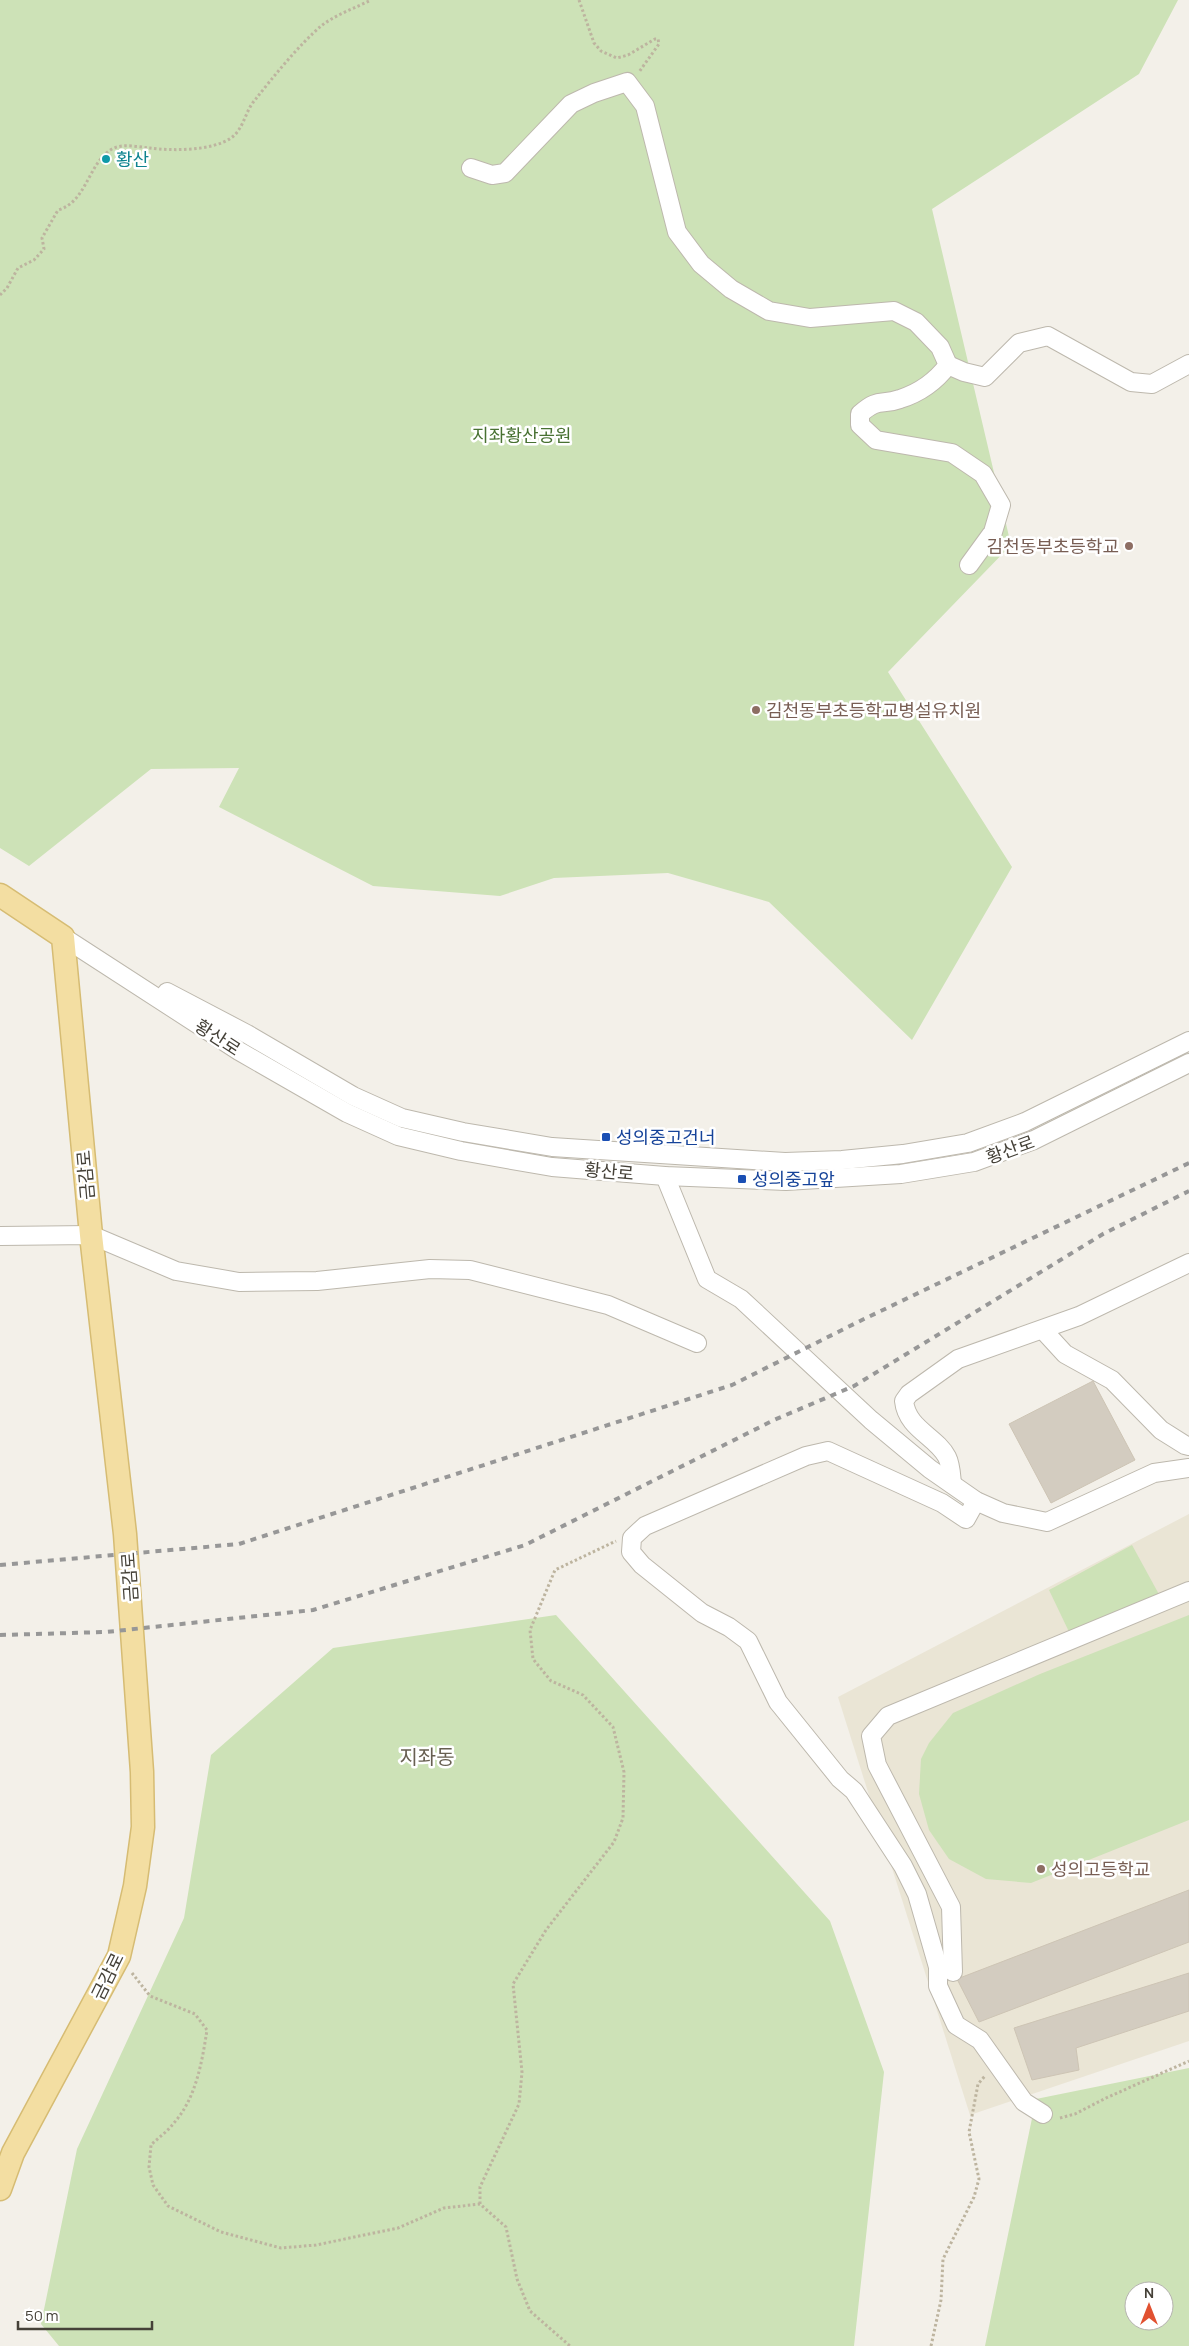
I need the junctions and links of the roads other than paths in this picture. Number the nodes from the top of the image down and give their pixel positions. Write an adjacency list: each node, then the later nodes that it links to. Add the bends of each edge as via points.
1 (471, 168): 3 (street, via 492,175 505,173 571,104 594,92 628,82 645,106 677,232 701,264 731,289 769,310 810,318 894,311 916,322 940,347)
2 (1189, 364): 3 (street, via 1152,384 1131,382 1048,336 1019,343 985,377)
3 (948, 365): 4 (street, via 937,380 899,400 871,403 860,414 860,425 876,440 952,454 983,474 1001,505 993,532)
4 (969, 565)
5 (0, 894): 6 (main road, 황산로)
6 (63, 937): 7 (street, 황산로, via 247,1034 353,1096 402,1118 552,1147 785,1162 903,1154 968,1143 1025,1122); 9 (street, 황산로, via 248,1056 348,1113 398,1136 552,1167); 10 (main road, 금감로)
7 (1189, 1041)
8 (1189, 1063): 9 (street, 황산로, via 1034,1140 974,1162 901,1174 813,1180)
9 (665, 1176): 17 (street, via 706,1279 741,1299 871,1420)
10 (91, 1235): 11 (street); 14 (street, via 176,1271 239,1282 317,1281 430,1269 470,1270 608,1305); 22 (main road, 금감로, via 125,1534 142,1772 142,1827 135,1886 119,1956 13,2153)
11 (0, 1236)
12 (1189, 1263): 13 (street, via 1111,1302)
13 (1043, 1330): 15 (street, via 1065,1354 1112,1380 1162,1430); 17 (street, via 958,1359 904,1401 905,1411 912,1420 946,1455)
14 (697, 1343)
15 (1189, 1446)
16 (1189, 1468): 18 (street, via 1154,1473 1047,1522 1003,1513)
17 (952, 1484): 18 (street)
18 (976, 1500): 21 (street, via 966,1519 942,1503 828,1451 806,1456 645,1526 632,1541 631,1552 642,1565 702,1613 730,1627 748,1641 778,1702 840,1779 854,1791 903,1866 918,1894 938,1967 938,1986 956,2025 980,2040 1024,2102)
19 (1189, 1591): 20 (street, via 888,1716 871,1736 877,1765 951,1907)
20 (953, 1972)
21 (1043, 2114)
22 (0, 2190)

